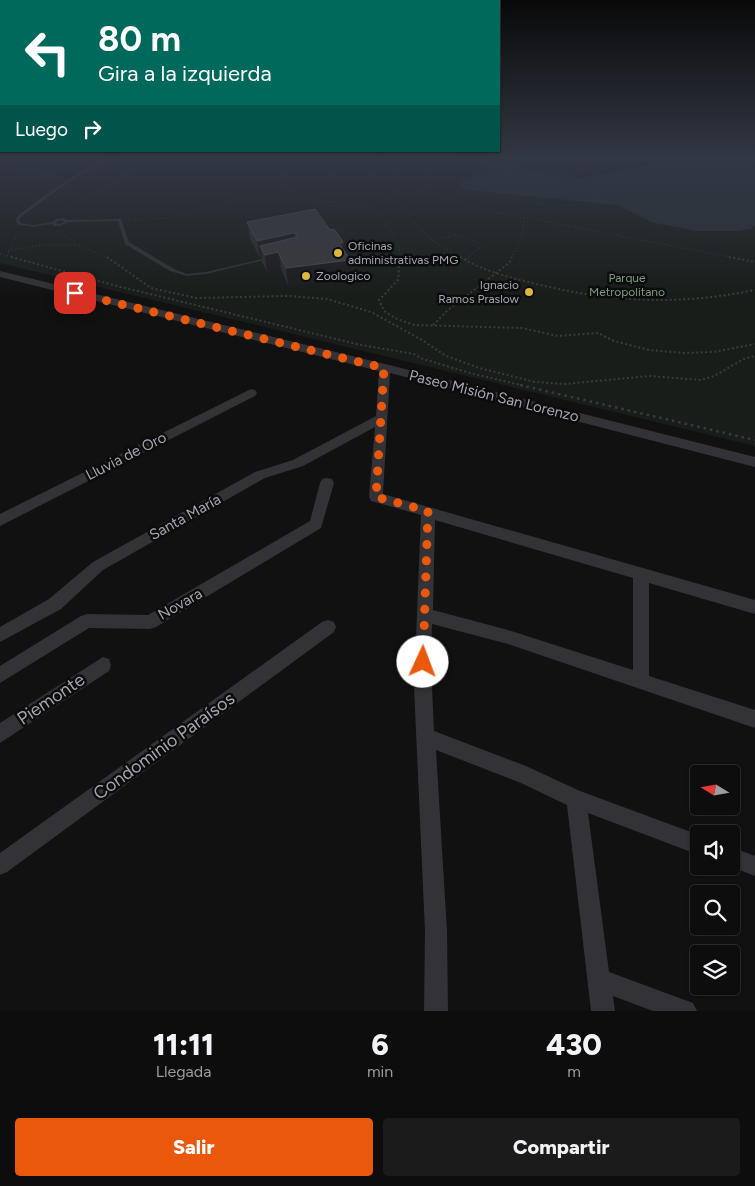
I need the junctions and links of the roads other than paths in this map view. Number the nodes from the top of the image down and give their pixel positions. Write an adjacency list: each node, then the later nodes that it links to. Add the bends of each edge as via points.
1 (36, 204): 3 (lane, via 21,215 17,220 20,224)
2 (67, 221): 3 (lane); 3 (lane, via 59,220); 4 (lane, via 120,220 127,242 172,270 187,275)
3 (55, 225)
4 (278, 256)
5 (3, 261): 10 (street, Paseo Misión San Lorenzo)
6 (0, 274): 7 (street, Paseo Misión San Lorenzo)
7 (384, 368): 9 (street); 11 (street, Paseo Misión San Lorenzo)
8 (251, 393): 14 (street, Lluvia de Oro)
9 (381, 418): 13 (street, via 376,497); 19 (street, Santa María, via 298,463 260,476 98,566 55,604)
10 (755, 452)
11 (755, 462)
12 (328, 483): 22 (street, Novara, via 316,524 150,622 87,621)
13 (428, 511): 15 (street); 17 (street)
14 (0, 520)
15 (641, 574): 16 (street); 23 (street)
16 (755, 608)
17 (424, 615): 20 (street); 23 (street, via 508,637)
18 (328, 628): 31 (street, Condominio Paraísos)
19 (0, 635)
20 (423, 662)
21 (102, 665): 26 (street, Piemonte)
22 (0, 675)
23 (641, 681): 25 (street)
24 (424, 687): 27 (street)
25 (755, 719)
26 (0, 734)
27 (426, 737): 28 (street, via 526,775); 34 (street, via 436,931)
28 (576, 799): 29 (street); 33 (street)
29 (690, 842)
30 (740, 860): 32 (street)
31 (0, 865)
32 (755, 866)
33 (599, 980): 35 (street); 36 (street)
34 (436, 1011)
35 (603, 1011)
36 (684, 1011)

